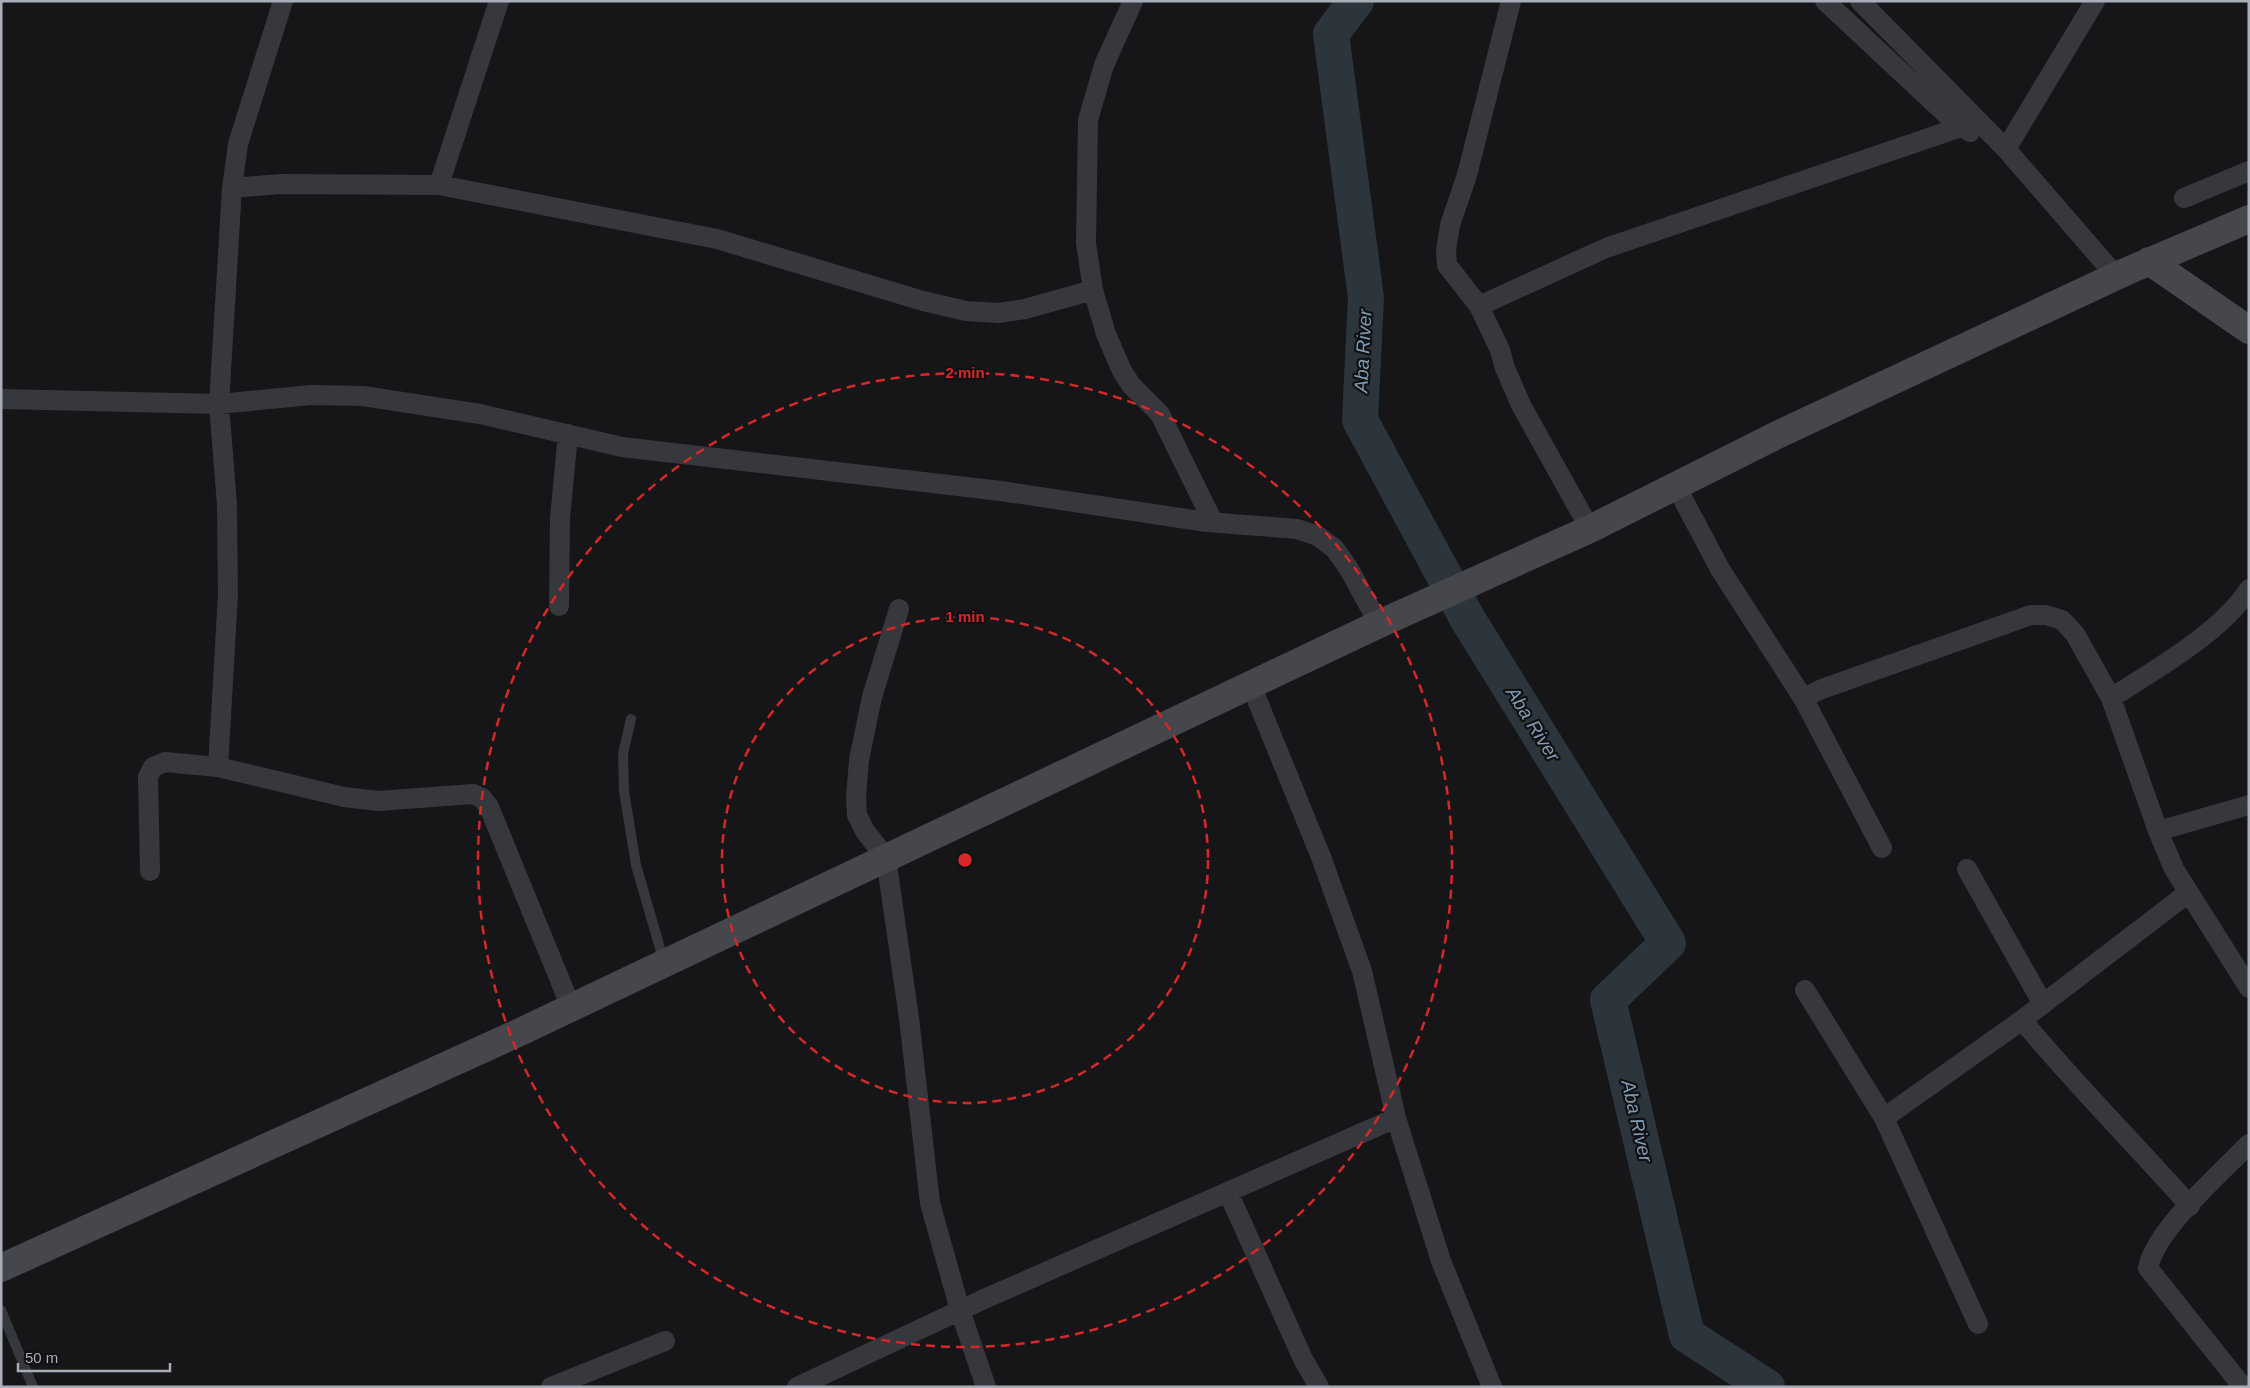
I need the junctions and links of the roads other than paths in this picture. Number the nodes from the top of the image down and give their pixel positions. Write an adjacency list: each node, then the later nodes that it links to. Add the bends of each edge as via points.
1 (283, 1): 12 (street, via 238,144)
2 (499, 1): 11 (street)
3 (1133, 1): 17 (street, via 1104,65 1088,120 1085,228)
4 (1511, 1): 18 (street, via 1446,250 1447,265 1453,276)
5 (1825, 1): 8 (street)
6 (1860, 1): 9 (street)
7 (2095, 1): 9 (street)
8 (1961, 127): 9 (street); 18 (street, via 1606,248)
9 (2006, 149): 16 (street)
10 (2249, 171): 13 (street)
11 (439, 185): 12 (street, via 281,184); 17 (street, via 717,239 966,311 999,313 1025,309)
12 (232, 188): 21 (street)
13 (2184, 198)
14 (2249, 220): 15 (street)
15 (2149, 261): 16 (street); 19 (street)
16 (2116, 276): 23 (street)
17 (1093, 290): 24 (street, via 1106,334 1122,371 1131,385 1160,414)
18 (1479, 306): 25 (street, via 1500,350 1520,405)
19 (2249, 330)
20 (1, 398): 21 (street)
21 (219, 404): 22 (street, via 311,395 364,396 480,414); 34 (street, via 228,505 228,595)
22 (568, 434): 24 (street, via 622,447 1001,491); 27 (street, via 560,518)
23 (1676, 486): 25 (street); 31 (street, via 1720,569)
24 (1213, 522): 29 (street, via 1297,529 1318,536 1340,556)
25 (1590, 529): 29 (street)
26 (2249, 589): 32 (street, via 2232,611 2198,640)
27 (558, 606)
28 (899, 609): 38 (street, via 872,697 859,760 856,798 857,815)
29 (1379, 624): 30 (street)
30 (1251, 685): 38 (street); 48 (street, via 1362,971)
31 (1803, 698): 32 (street, via 2022,618 2046,614 2062,620 2075,634); 37 (street)
32 (2110, 698): 36 (street)
33 (631, 719): 42 (lane, via 623,754 624,791 636,864)
34 (218, 767): 40 (street, via 165,762 153,768 148,777); 46 (street, via 344,797 378,801 473,794 482,798 489,806)
35 (2249, 805): 36 (street)
36 (2158, 831): 41 (street)
37 (1882, 848)
38 (886, 858): 42 (street); 55 (street, via 909,1018 930,1202)
39 (1967, 869): 45 (street)
40 (150, 871)
41 (2188, 892): 43 (street); 45 (street)
42 (664, 963): 46 (street)
43 (2249, 988)
44 (1805, 990): 49 (street)
45 (2043, 1004): 47 (street)
46 (571, 1008): 53 (street)
47 (2022, 1020): 49 (street); 52 (street, via 2066,1074 2140,1149)
48 (1396, 1118): 51 (street); 63 (street, via 1441,1261)
49 (1884, 1118): 56 (street)
50 (2249, 1144): 52 (street)
51 (1228, 1192): 55 (street); 62 (street, via 1303,1360)
52 (2190, 1206): 64 (street, via 2157,1244 2148,1268)
53 (1, 1268)
54 (1, 1310): 58 (lane)
55 (960, 1310): 60 (street); 61 (street)
56 (1978, 1324)
57 (665, 1341): 59 (street)
58 (33, 1387)
59 (552, 1387)
60 (797, 1387)
61 (986, 1387)
62 (1319, 1387)
63 (1492, 1387)
64 (2243, 1387)

